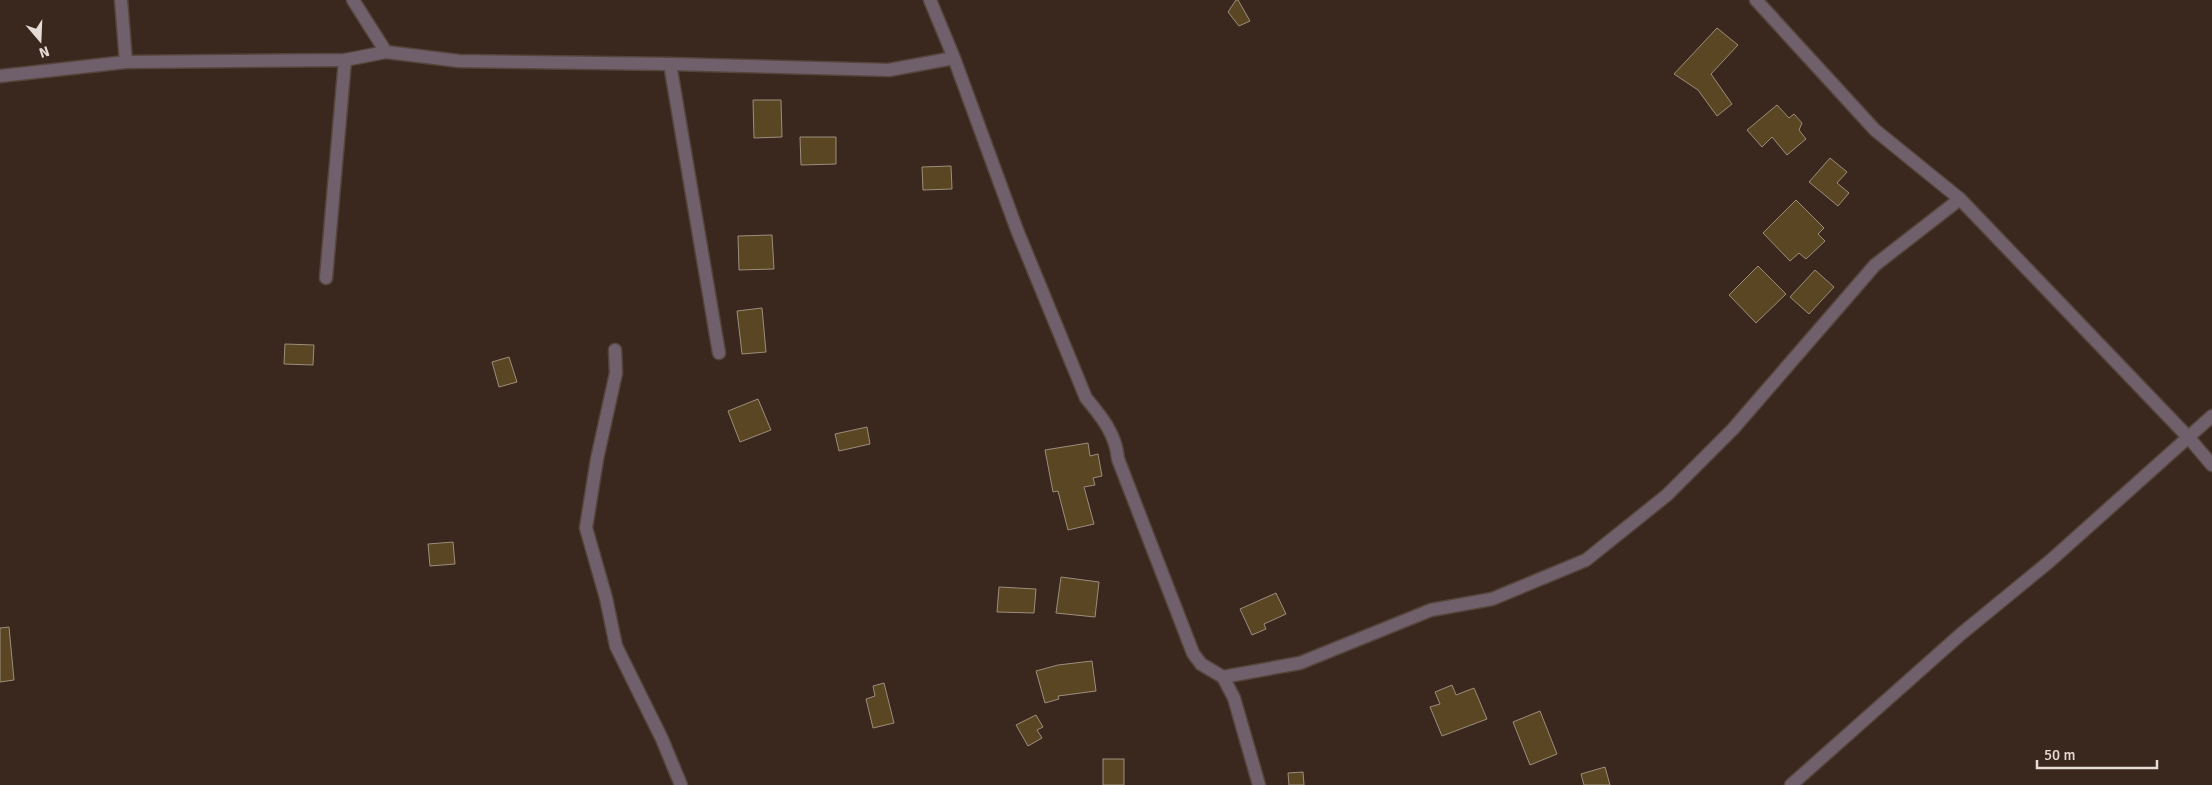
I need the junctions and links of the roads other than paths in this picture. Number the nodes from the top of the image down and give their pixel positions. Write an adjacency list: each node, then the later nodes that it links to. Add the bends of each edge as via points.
1 (121, 0): 8 (street)
2 (353, 0): 5 (street)
3 (930, 0): 6 (street)
4 (1756, 0): 11 (street, via 1875,130)
5 (386, 52): 7 (street); 9 (street, via 459,61)
6 (954, 58): 9 (street, via 889,70); 18 (street, via 1016,230 1086,398 1103,418 1117,445 1118,459 1193,653 1201,664)
7 (344, 60): 8 (street); 12 (street)
8 (126, 62): 10 (street)
9 (670, 64): 14 (street)
10 (0, 76)
11 (1960, 198): 16 (street); 18 (street, via 1874,265 1732,429 1667,495 1586,560 1492,599 1430,610 1300,662)
12 (326, 278)
13 (615, 350): 19 (street, via 616,373 586,528 616,646 662,739)
14 (719, 353)
15 (2212, 416): 16 (street)
16 (2189, 438): 17 (street); 21 (street)
17 (2212, 465)
18 (1223, 677): 20 (street, via 1234,698)
19 (680, 785)
20 (1259, 785)
21 (1791, 785)

